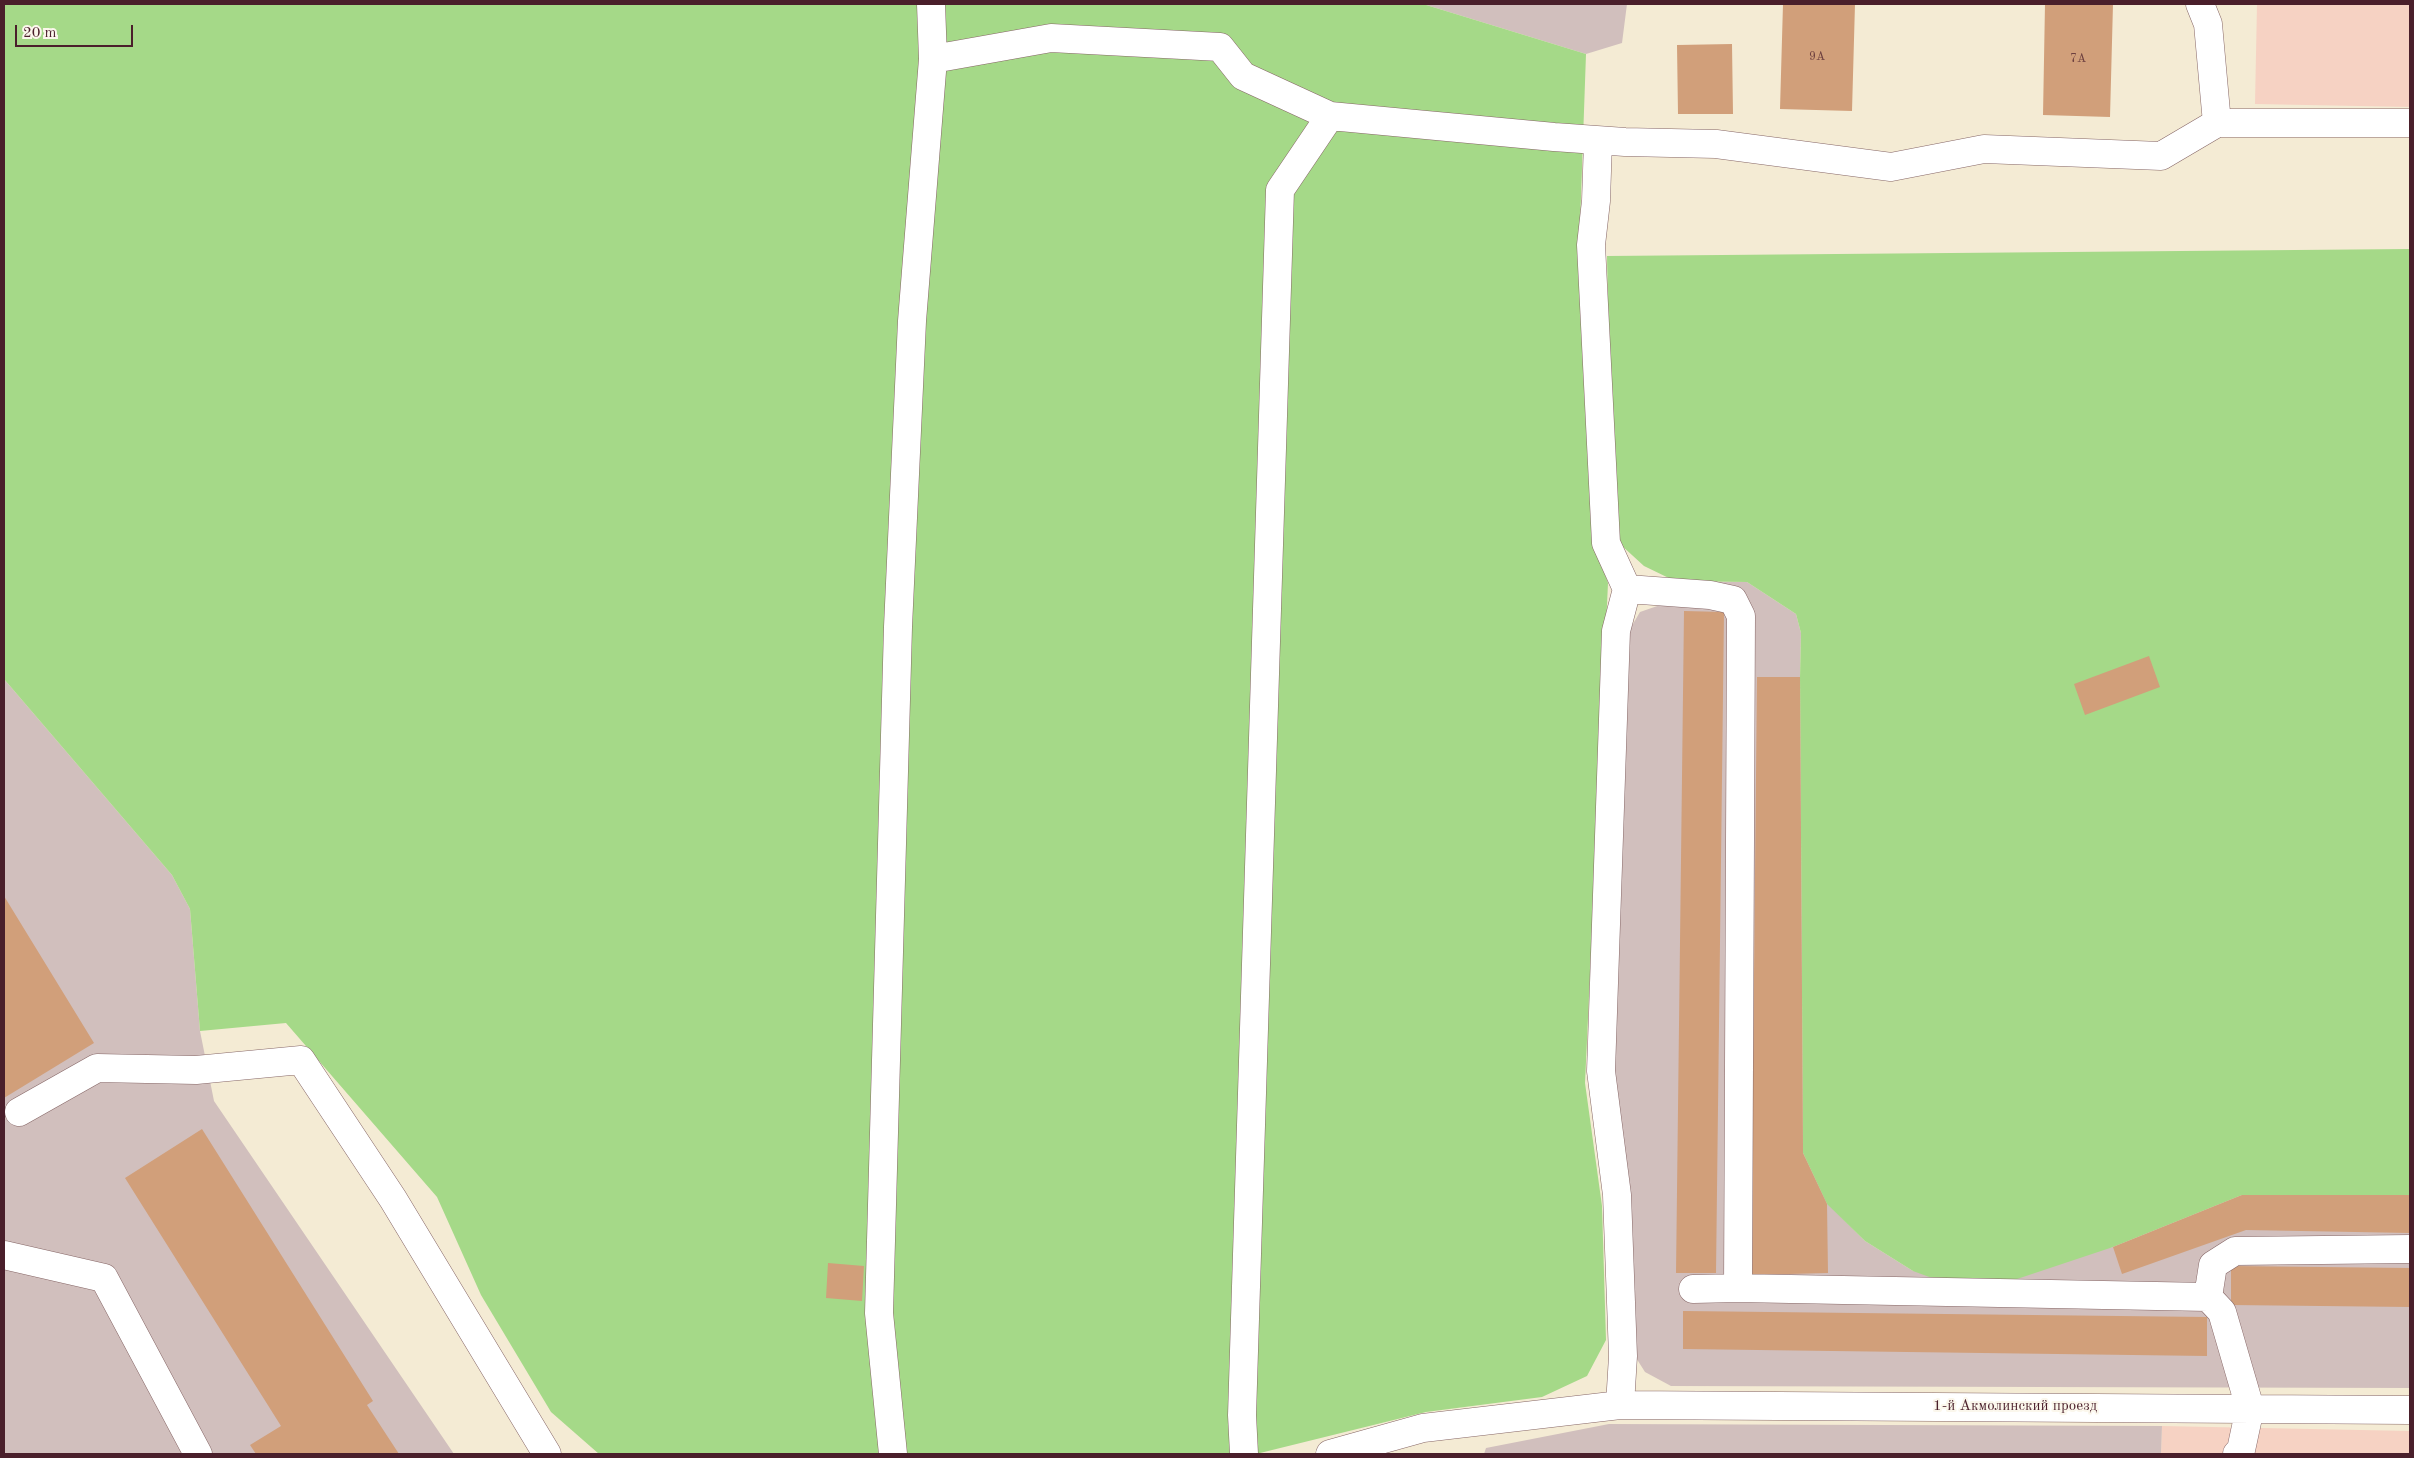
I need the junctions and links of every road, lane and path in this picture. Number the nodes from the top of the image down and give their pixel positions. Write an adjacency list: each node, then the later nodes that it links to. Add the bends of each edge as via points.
1 (931, 4): 3 (street)
2 (2200, 4): 5 (street, via 2208,24)
3 (933, 59): 4 (street, via 1051,38 1220,47 1243,76); 21 (street, via 912,321 891,850 878,1313)
4 (1330, 116): 7 (street); 22 (street, via 1280,190 1242,1415)
5 (2217, 123): 6 (street); 7 (street, via 2161,156 1984,149 1891,166 1716,144)
6 (2410, 123)
7 (1598, 141): 8 (street, via 1592,245 1606,543)
8 (1627, 589): 12 (street, via 1710,595 1733,600 1741,616); 15 (street, via 1616,631 1601,1071 1616,1195 1623,1356)
9 (19, 1112): 20 (street, via 97,1068 196,1070 301,1060 393,1199)
10 (2410, 1249): 14 (street, via 2235,1251 2213,1265)
11 (4, 1255): 19 (street, via 104,1278)
12 (1738, 1288): 13 (street); 14 (street)
13 (1692, 1289)
14 (2208, 1297): 16 (street, via 2222,1312)
15 (1620, 1405): 16 (street, 1-й Акмолинский проезд); 23 (street, 1-й Акмолинский проезд, via 1423,1428)
16 (2250, 1408): 17 (street, 1-й Акмолинский проезд); 18 (street)
17 (2410, 1410)
18 (2240, 1453)
19 (198, 1454)
20 (547, 1454)
21 (893, 1454)
22 (1244, 1454)
23 (1330, 1454)

